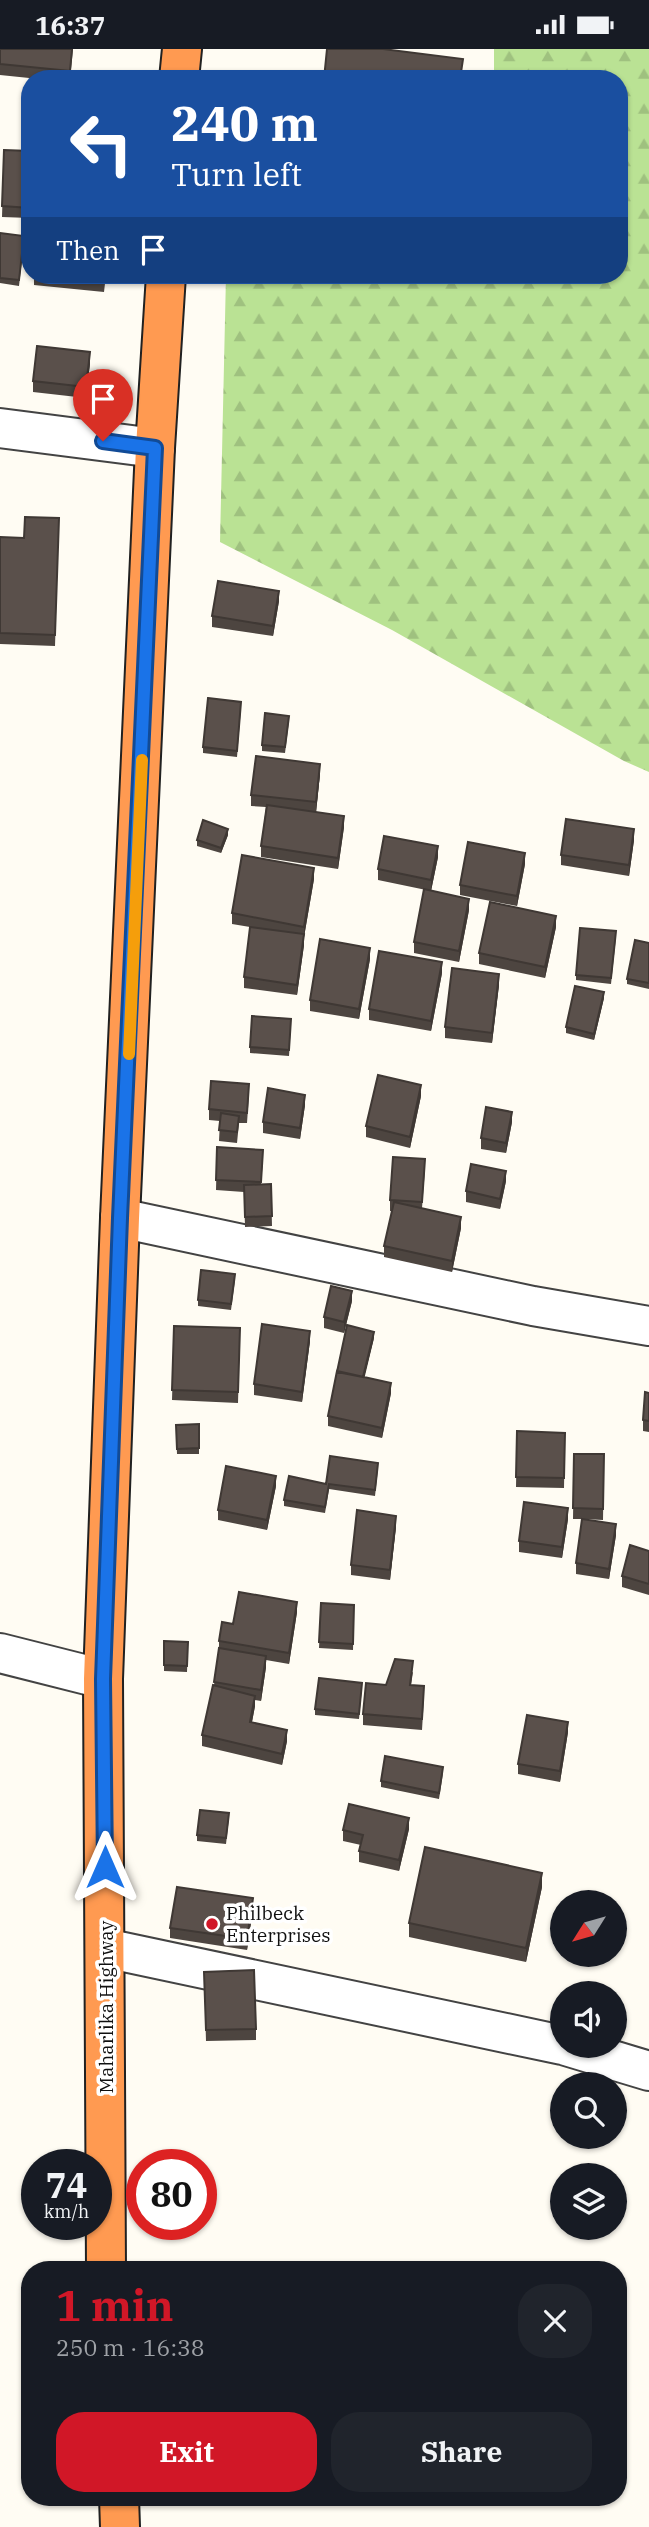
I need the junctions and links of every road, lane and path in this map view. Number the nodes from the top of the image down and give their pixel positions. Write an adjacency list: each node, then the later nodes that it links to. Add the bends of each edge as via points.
1 (182, 49): 2 (highway)
2 (180, 70)
3 (165, 284): 5 (highway, Maharlika Highway)
4 (0, 428): 5 (street)
5 (155, 448): 6 (highway, Maharlika Highway)
6 (120, 1218): 7 (street); 9 (highway, Maharlika Highway)
7 (649, 1326)
8 (0, 1653): 9 (street)
9 (103, 1679): 10 (highway, Maharlika Highway)
10 (106, 1948): 11 (street); 14 (highway, Maharlika Highway)
11 (550, 2042)
12 (606, 2058): 13 (street)
13 (649, 2071)
14 (106, 2261)
15 (119, 2506): 16 (highway)
16 (120, 2527)

